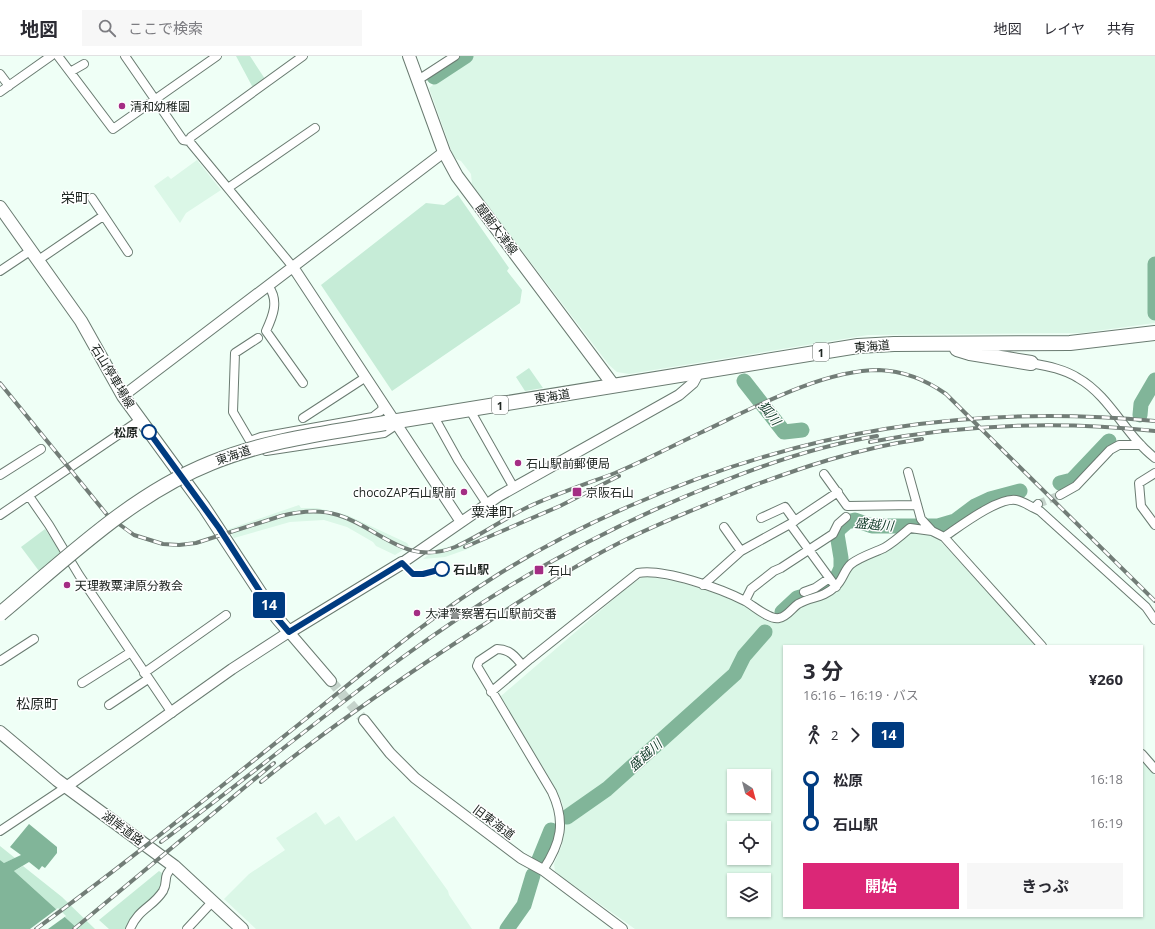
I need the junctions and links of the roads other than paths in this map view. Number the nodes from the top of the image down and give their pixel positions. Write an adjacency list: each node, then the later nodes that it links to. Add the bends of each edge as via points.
1 (51, 56): 12 (street)
2 (58, 56): 9 (street)
3 (125, 56): 14 (street)
4 (217, 56): 14 (street)
5 (303, 56): 16 (street, via 191,137)
6 (409, 56): 11 (main road, 醍醐大津線)
7 (455, 56): 11 (street)
8 (84, 64): 9 (street)
9 (70, 72): 14 (street, via 113,129)
10 (0, 74): 12 (street)
11 (418, 80): 17 (main road, 醍醐大津線)
12 (9, 86): 13 (street)
13 (0, 92)
14 (155, 99): 16 (street, via 183,140)
15 (315, 128): 18 (street)
16 (189, 141): 18 (street)
17 (444, 152): 25 (street); 37 (main road, 醍醐大津線, via 457,176)
18 (228, 188): 25 (street)
19 (92, 198): 21 (street)
20 (0, 207): 22 (main road, 石山停車場線)
21 (103, 216): 23 (street); 24 (street)
22 (30, 251): 24 (main road, 石山停車場線); 26 (street)
23 (128, 252)
24 (37, 261): 38 (main road, 石山停車場線, via 81,321)
25 (293, 268): 27 (street); 35 (street)
26 (0, 271)
27 (269, 287): 36 (street, via 275,303 266,331); 38 (street)
28 (1155, 333): 32 (highway, 東海道 / 1, via 1087,342)
29 (258, 338): 46 (street, via 235,353 233,412)
30 (943, 344): 31 (highway, 東海道 / 1); 33 (highway, via 970,353); 34 (highway, 東海道 / 1, via 858,346)
31 (996, 344): 32 (highway, 東海道 / 1); 33 (highway)
32 (1030, 344): 33 (highway, via 1024,352)
33 (1031, 362): 47 (street, via 1068,372 1089,386)
34 (699, 372): 37 (highway, 東海道 / 1); 55 (street, via 693,383 679,395)
35 (366, 377): 39 (street); 43 (street)
36 (303, 383)
37 (614, 386): 40 (highway, 東海道 / 1)
38 (123, 396): 44 (main road, 石山停車場線)
39 (383, 403): 42 (street, via 382,410); 45 (street)
40 (470, 410): 41 (highway, 東海道 / 1); 55 (street)
41 (433, 416): 45 (highway, 東海道 / 1); 59 (street)
42 (373, 417): 45 (street, via 384,415); 46 (street, via 285,431)
43 (303, 418)
44 (140, 420): 54 (main road, 石山停車場線); 58 (street)
45 (390, 423): 46 (street, via 393,427 384,433 279,450 264,451); 64 (street); 78 (highway, 東海道 / 1, bridge, via 269,444 192,471 127,510)
46 (250, 444): 54 (street)
47 (1141, 445): 49 (street); 57 (street, via 1119,445 1110,450 1076,486)
48 (41, 449): 51 (street)
49 (1155, 458)
50 (908, 472): 60 (street)
51 (1, 473)
52 (1155, 473): 66 (street, via 1139,483 1141,506)
53 (824, 474): 56 (street)
54 (182, 477): 72 (street, via 137,503); 81 (main road, 石山停車場線)
55 (514, 488): 59 (street)
56 (838, 492): 60 (street, via 848,506); 65 (street)
57 (1060, 494)
58 (28, 496): 61 (street); 72 (street, via 42,514)
59 (487, 504): 64 (street)
60 (916, 504): 68 (street, via 923,522)
61 (0, 515)
62 (846, 517): 70 (street, via 838,524 833,534)
63 (761, 518): 65 (street, via 785,507)
64 (461, 522): 73 (street)
65 (792, 523): 70 (street); 71 (street)
66 (1155, 525)
67 (724, 527): 71 (street)
68 (931, 530): 69 (street); 74 (street, via 910,528 886,547 851,564)
69 (944, 537): 80 (street, via 1002,502 1016,500 1036,506 1146,607); 83 (street)
70 (808, 550): 74 (street); 77 (street, via 751,588)
71 (742, 551): 75 (street)
72 (68, 558): 78 (street); 84 (street)
73 (402, 563): 81 (main road)
74 (832, 583): 76 (street); 77 (street, via 823,596 797,604 784,617 773,618)
75 (703, 585): 77 (street); 86 (street, via 673,576 638,573)
76 (804, 592)
77 (745, 601)
78 (0, 614)
79 (226, 615): 87 (street)
80 (1155, 620)
81 (289, 632): 88 (street); 92 (street)
82 (34, 639): 85 (street)
83 (1041, 645)
84 (131, 652): 87 (street); 89 (street)
85 (0, 661)
86 (522, 665): 90 (street); 90 (street, via 513,654 502,649 496,649 479,661 477,669)
87 (146, 676): 91 (street); 92 (street)
88 (331, 681)
89 (82, 684)
90 (491, 692): 100 (street, via 552,792 560,810 561,825 557,844)
91 (109, 705)
92 (172, 713): 97 (street)
93 (364, 720): 100 (street, 旧東海道, via 390,753 415,778 520,858)
94 (0, 732): 97 (main road, 湖岸道路)
95 (1143, 755): 96 (street)
96 (1155, 769)
97 (66, 787): 98 (street); 99 (main road, 湖岸道路)
98 (0, 831)
99 (174, 866): 101 (main road, 湖岸道路); 102 (street, via 165,875 165,886 162,891 135,917)
100 (543, 870): 105 (street, 旧東海道)
101 (213, 900): 103 (street); 104 (main road, 湖岸道路)
102 (130, 929)
103 (188, 929)
104 (242, 929)
105 (622, 929)

